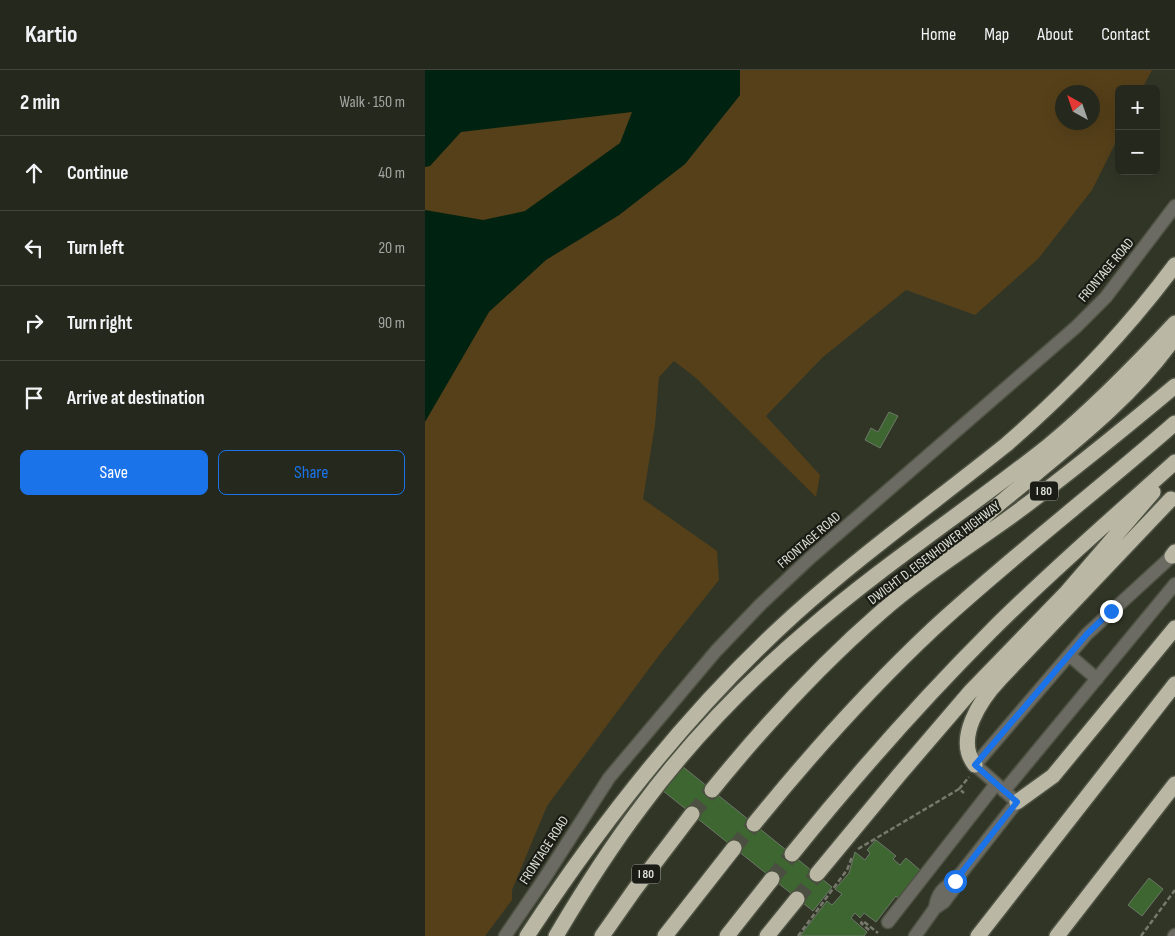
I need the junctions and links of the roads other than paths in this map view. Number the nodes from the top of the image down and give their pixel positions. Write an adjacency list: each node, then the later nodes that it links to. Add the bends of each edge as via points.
1 (1175, 206): 32 (lane, FRONTAGE ROAD, via 1106,298 810,558 717,651 609,778)
2 (1175, 266): 33 (highway, via 1083,374 1033,422 827,586 722,685 625,798)
3 (1175, 323): 34 (highway, via 1075,423 1023,466 851,594 753,680 704,731 644,802)
4 (1175, 337): 12 (highway, via 1156,363 1113,407 991,511)
5 (1175, 386): 12 (highway, DWIGHT D. EISENHOWER HIGHWAY / I 80, via 1015,513)
6 (1175, 423): 24 (highway, I 80, via 984,584 907,654 837,726)
7 (1175, 462): 26 (highway, via 1067,558 962,661 870,759)
8 (1175, 466): 13 (highway)
9 (1173, 497): 13 (highway); 18 (highway, via 984,697 973,717 968,740 968,754)
10 (1174, 555): 15 (lane, via 1111,611)
11 (1175, 584): 16 (lane)
12 (908, 590): 21 (highway, DWIGHT D. EISENHOWER HIGHWAY / I 80, via 814,675)
13 (1055, 605): 28 (highway, via 971,691)
14 (1175, 628): 22 (highway, via 1053,776)
15 (1069, 655): 16 (lane); 18 (lane)
16 (1097, 679): 20 (lane)
17 (1175, 684): 40 (highway)
18 (975, 765): 20 (lane)
19 (1175, 784): 27 (highway)
20 (1000, 788): 22 (lane); 31 (lane)
21 (712, 790)
22 (1017, 802): 39 (lane)
23 (692, 814): 35 (highway, I 80)
24 (754, 824)
25 (734, 848): 36 (highway)
26 (792, 854)
27 (1110, 868): 41 (highway); 42 (highway)
28 (817, 874)
29 (772, 879): 37 (highway)
30 (797, 899): 38 (highway)
31 (887, 922)
32 (505, 936)
33 (527, 936)
34 (556, 936)
35 (602, 936)
36 (665, 936)
37 (727, 936)
38 (767, 936)
39 (915, 936)
40 (978, 936)
41 (1057, 936)
42 (1063, 936)

